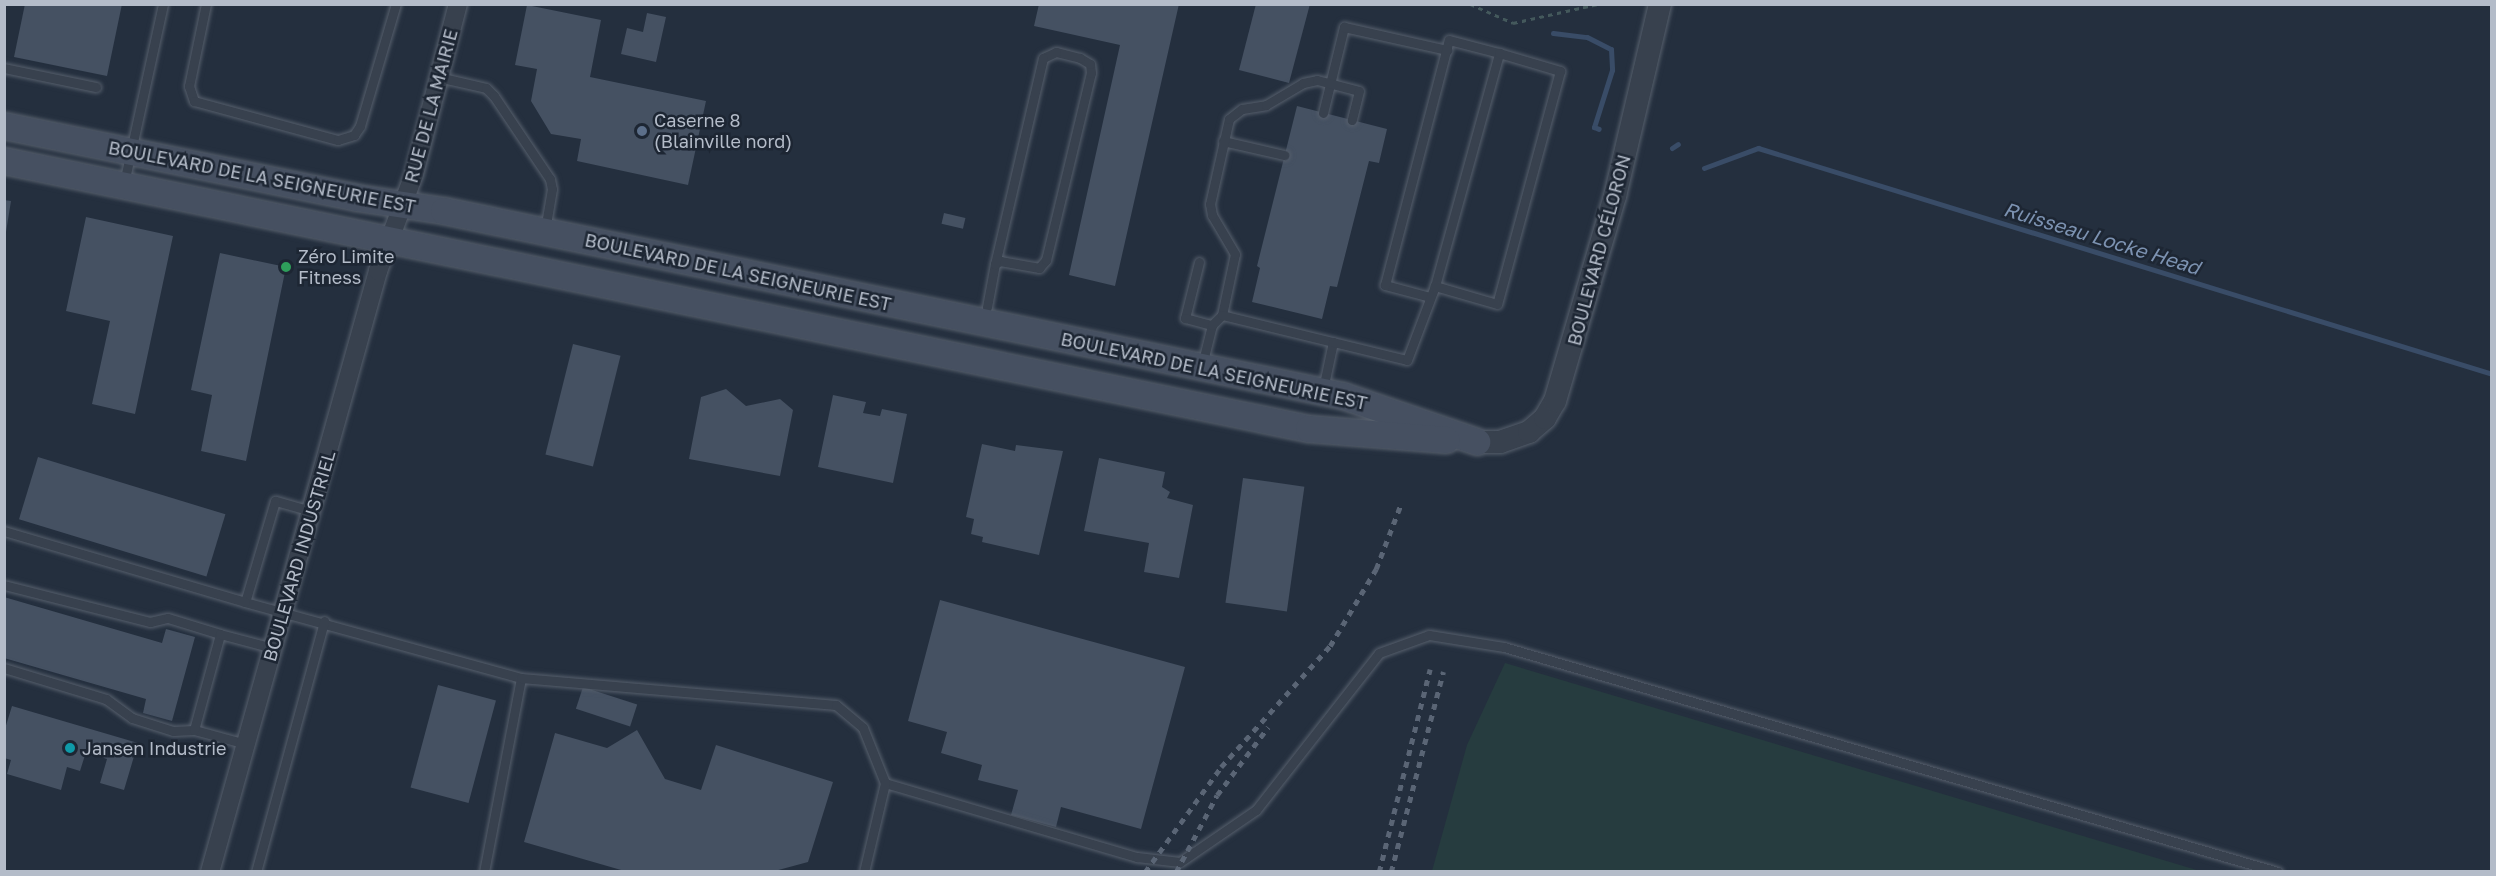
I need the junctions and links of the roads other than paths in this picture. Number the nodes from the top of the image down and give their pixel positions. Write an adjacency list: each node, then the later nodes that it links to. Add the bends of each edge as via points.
1 (163, 4): 16 (lane)
2 (206, 4): 3 (lane, via 189,86 194,101 338,141 354,135 360,126)
3 (396, 4)
4 (458, 4): 9 (street, RUE DE LA MAIRIE)
5 (1660, 4): 41 (street, BOULEVARD CÉLORON, via 1619,180 1555,401 1545,418 1529,432 1500,442)
6 (1447, 50): 7 (lane, via 1449,40); 10 (lane, via 1344,27); 28 (lane, via 1385,285)
7 (1499, 53): 27 (lane); 27 (lane, via 1560,71 1497,304)
8 (4, 68): 11 (lane)
9 (438, 77): 20 (street, RUE DE LA MAIRIE); 21 (lane, via 486,88 494,96 552,184)
10 (1331, 84): 12 (lane); 13 (lane, via 1359,91); 15 (lane, via 1310,81 1272,103 1235,113)
11 (96, 87)
12 (1323, 113)
13 (1352, 120)
14 (4, 126): 16 (main road, BOULEVARD DE LA SEIGNEURIE EST)
15 (1223, 141): 17 (lane); 33 (lane, via 1210,210 1235,254)
16 (131, 152): 19 (lane); 20 (main road, BOULEVARD DE LA SEIGNEURIE EST)
17 (1284, 155)
18 (4, 161): 19 (main road, BOULEVARD DE LA SEIGNEURIE EST)
19 (124, 186): 22 (main road, BOULEVARD DE LA SEIGNEURIE EST)
20 (404, 204): 21 (main road, BOULEVARD DE LA SEIGNEURIE EST); 22 (street, RUE DE LA MAIRIE)
21 (545, 232): 24 (main road, BOULEVARD DE LA SEIGNEURIE EST)
22 (390, 241): 29 (main road, BOULEVARD DE LA SEIGNEURIE EST); 42 (street, BOULEVARD INDUSTRIEL)
23 (1199, 262): 34 (lane, via 1185,318)
24 (697, 264): 26 (main road, BOULEVARD DE LA SEIGNEURIE EST); 29 (main road)
25 (995, 264): 25 (lane, via 1000,261 1039,268 1046,260 1091,73 1090,64 1080,58 1056,52 1043,58); 32 (lane)
26 (754, 275): 30 (main road, BOULEVARD DE LA SEIGNEURIE EST); 31 (main road)
27 (1435, 286): 28 (lane)
28 (1430, 297): 35 (lane, via 1407,360)
29 (689, 302): 31 (main road, BOULEVARD DE LA SEIGNEURIE EST)
30 (899, 305): 32 (main road, BOULEVARD DE LA SEIGNEURIE EST); 36 (main road)
31 (746, 313): 36 (main road, BOULEVARD DE LA SEIGNEURIE EST)
32 (976, 313): 37 (main road); 38 (main road, BOULEVARD DE LA SEIGNEURIE EST)
33 (1222, 315): 34 (lane); 35 (lane)
34 (1212, 325): 38 (lane)
35 (1333, 342): 39 (lane)
36 (891, 343): 37 (main road, BOULEVARD DE LA SEIGNEURIE EST)
37 (957, 356): 40 (main road, BOULEVARD DE LA SEIGNEURIE EST)
38 (1201, 367): 39 (main road, BOULEVARD DE LA SEIGNEURIE EST); 40 (main road)
39 (1322, 392): 41 (main road, BOULEVARD DE LA SEIGNEURIE EST)
40 (1193, 406): 41 (main road, BOULEVARD DE LA SEIGNEURIE EST, via 1336,434)
41 (1478, 442)
42 (311, 511): 45 (lane, via 275,501); 46 (street, BOULEVARD INDUSTRIEL)
43 (4, 531): 45 (lane)
44 (4, 585): 48 (lane, via 150,622 168,618)
45 (245, 602): 46 (lane)
46 (284, 610): 47 (lane); 49 (street, BOULEVARD INDUSTRIEL)
47 (324, 621): 51 (lane); 56 (lane)
48 (220, 634): 49 (lane); 52 (lane)
49 (273, 648): 53 (street, BOULEVARD INDUSTRIEL)
50 (4, 668): 52 (lane, via 106,699 132,718 173,731)
51 (521, 678): 54 (lane, via 836,705 863,728); 57 (lane)
52 (195, 730): 53 (lane)
53 (246, 744): 55 (street, BOULEVARD INDUSTRIEL)
54 (885, 783): 58 (lane); 59 (lane, via 1137,857 1180,862 1256,810 1379,653 1429,635 1504,646)
55 (210, 872)
56 (256, 872)
57 (484, 872)
58 (864, 872)
59 (2278, 872)

